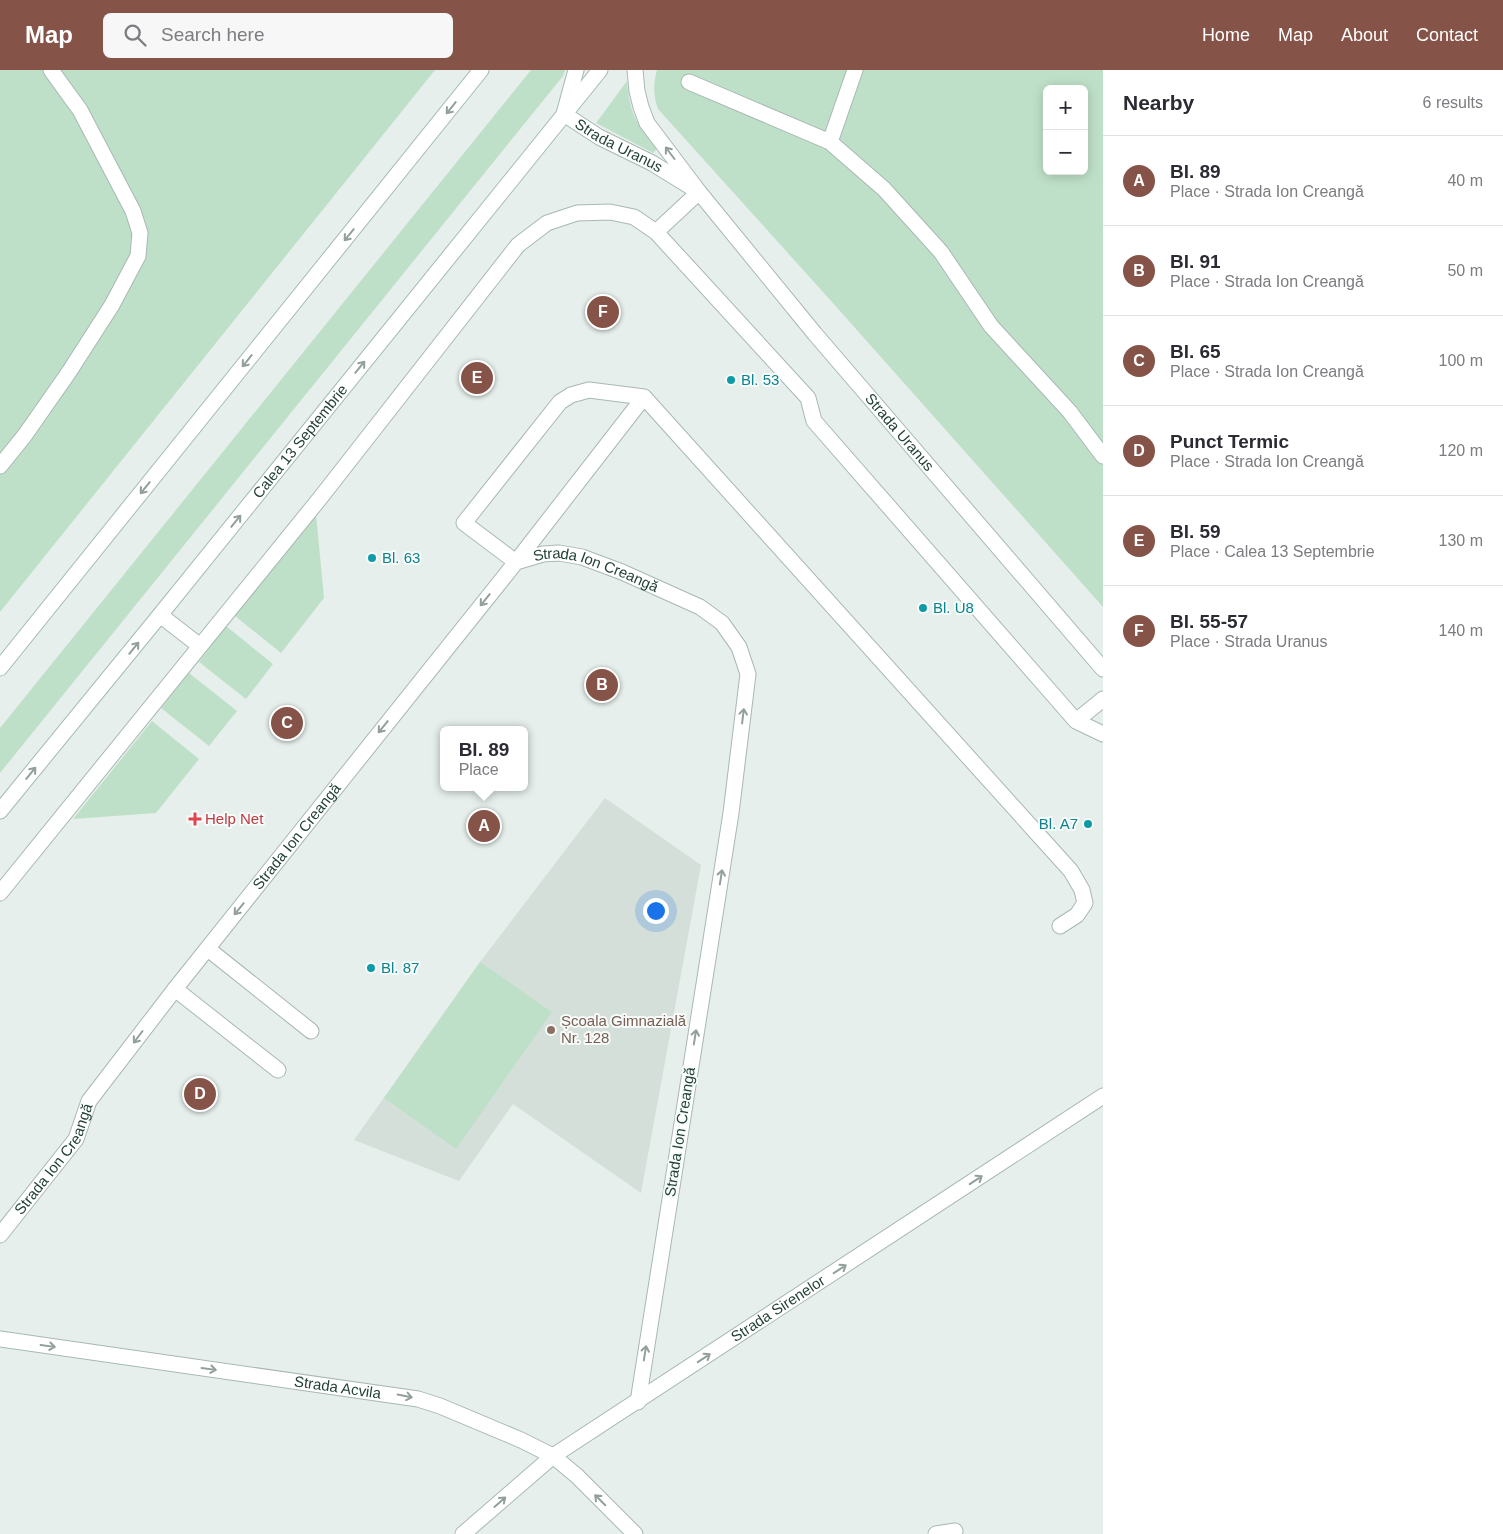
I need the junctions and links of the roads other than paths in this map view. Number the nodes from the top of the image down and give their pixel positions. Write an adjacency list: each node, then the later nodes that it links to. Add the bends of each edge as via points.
1 (51, 70): 14 (street, via 80,110 133,211 140,233 138,256 112,305 69,372 26,435)
2 (481, 70): 18 (street, one-way to 18)
3 (576, 70): 8 (street)
4 (600, 70): 8 (street, Calea 13 Septembrie)
5 (635, 70): 10 (street, Strada Uranus, one-way to 5, via 647,123 637,91)
6 (855, 70): 9 (street)
7 (689, 82): 9 (street)
8 (564, 114): 10 (street, Strada Uranus); 16 (street, Calea 13 Septembrie, one-way to 8)
9 (830, 142): 13 (street, via 884,189 941,252 991,326 1070,412)
10 (699, 192): 11 (street); 19 (street, Strada Uranus, via 815,334)
11 (656, 232): 17 (street, via 634,217 610,212 578,213 548,223 518,245); 21 (street, via 808,398 814,421)
12 (644, 397): 15 (street); 15 (street, via 589,390 560,402 464,522); 25 (street, via 1071,871 1086,903)
13 (1103, 456)
14 (0, 466)
15 (516, 562): 26 (street, Strada Ion Creangă, one-way to 26); 33 (street, Strada Ion Creangă, one-way to 15, via 731,813 748,674 739,647 722,623 700,607 582,557 543,554)
16 (160, 615): 17 (street); 23 (street, Calea 13 Septembrie, one-way to 16)
17 (200, 646): 24 (street)
18 (0, 668)
19 (1103, 669)
20 (1103, 699): 21 (street)
21 (1076, 721): 22 (street)
22 (1103, 734)
23 (0, 811)
24 (0, 893)
25 (1060, 926)
26 (208, 949): 27 (street, Strada Ion Creangă); 28 (street)
27 (175, 989): 29 (street); 31 (street, Strada Ion Creangă, one-way to 31, via 89,1101 76,1139)
28 (311, 1031)
29 (278, 1070)
30 (1103, 1096): 33 (street, Strada Sirenelor, one-way to 30)
31 (0, 1235)
32 (0, 1339): 34 (street, Strada Acvila, one-way to 34, via 418,1399)
33 (638, 1402): 34 (street, Strada Sirenelor)
34 (553, 1456): 36 (street, Strada Sirenelor, one-way to 34); 37 (street, Strada Acvila, one-way to 34)
35 (955, 1531): 38 (street)
36 (463, 1534)
37 (635, 1534)
38 (936, 1534)

